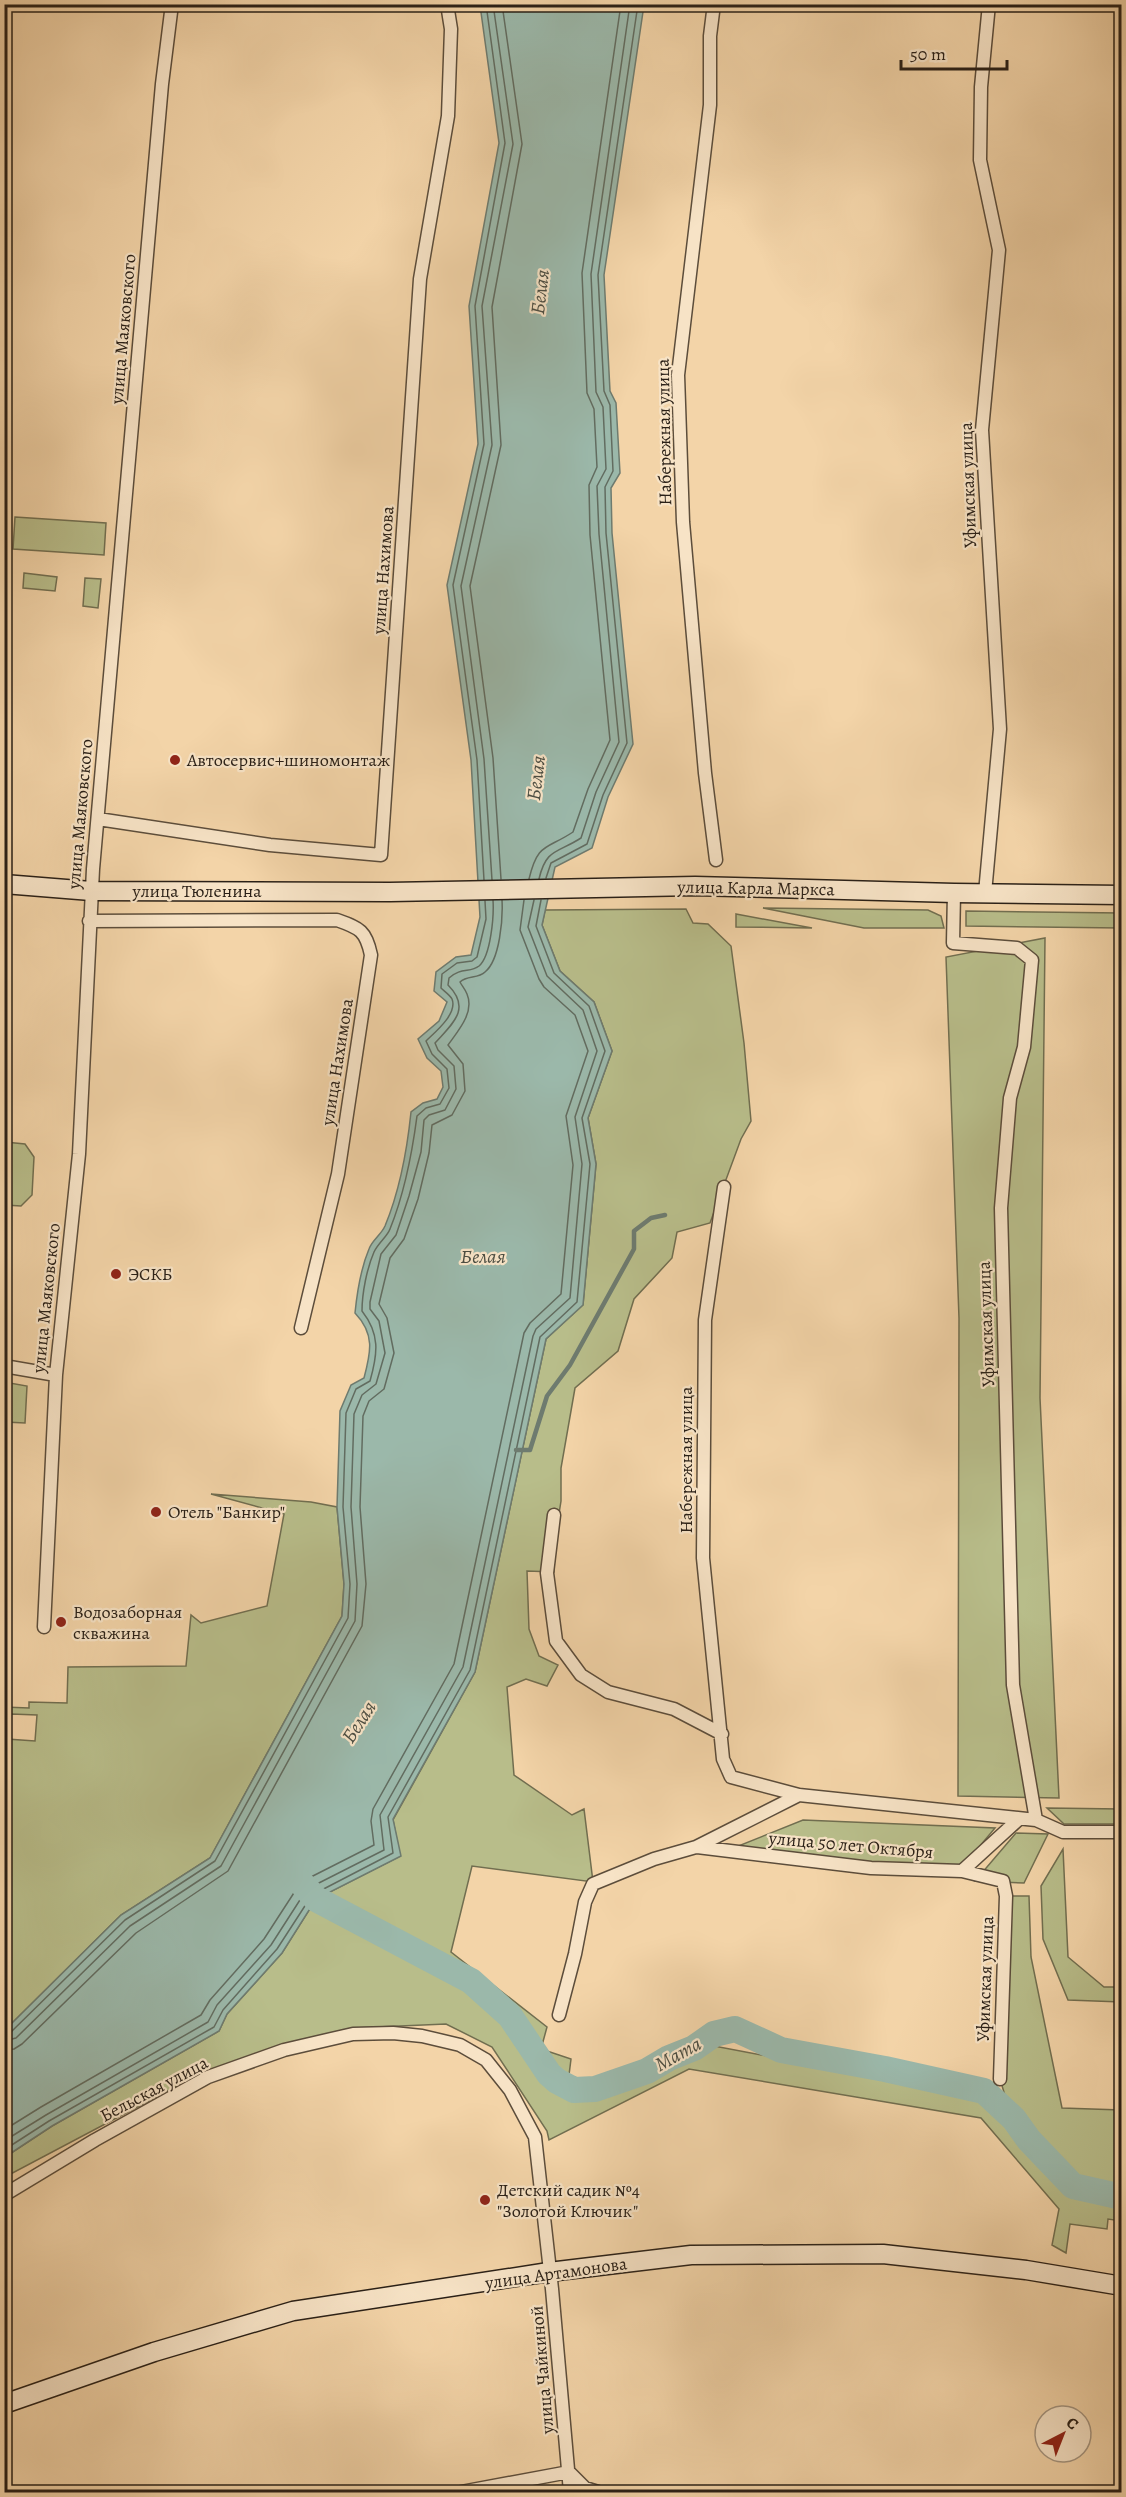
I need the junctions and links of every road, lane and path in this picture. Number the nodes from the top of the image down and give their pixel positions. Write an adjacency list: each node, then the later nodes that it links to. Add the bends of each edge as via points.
1 (172, 4): 5 (street, улица Маяковского)
2 (447, 4): 5 (street, улица Нахимова, via 451,30 448,116 420,279 381,855 270,845)
3 (714, 4): 6 (street, Набережная улица, via 710,105 678,375 683,522 705,773)
4 (989, 4): 11 (street, Уфимская улица, via 981,87 980,160 999,250 982,430 1000,729)
5 (98, 819): 8 (street, улица Маяковского)
6 (717, 860)
7 (4, 884): 8 (street, улица Тюленина)
8 (91, 891): 9 (street, улица Тюленина); 13 (street, улица Маяковского)
9 (390, 892): 10 (street, улица Карла Маркса, via 695,886)
10 (954, 893): 11 (street, улица Карла Маркса); 23 (street, Уфимская улица, via 953,943 1017,948 1032,960 1023,1047 1010,1098 1001,1208 1013,1685)
11 (985, 893): 12 (street, улица Карла Маркса)
12 (1122, 895)
13 (89, 921): 15 (street, улица Нахимова, via 337,920 355,926 367,937 371,955 338,1174); 17 (street, улица Маяковского, via 79,1154)
14 (724, 1187): 20 (street, Набережная улица, via 705,1320 703,1558)
15 (301, 1328)
16 (4, 1366): 17 (street)
17 (56, 1375): 19 (street, улица Маяковского)
18 (554, 1515): 20 (street, via 547,1573 556,1641 581,1674 608,1692 674,1708)
19 (44, 1627)
20 (722, 1734): 21 (street, Набережная улица, via 723,1759 731,1777)
21 (799, 1796): 22 (street); 25 (street, улица 50 лет Октября)
22 (1018, 1819): 23 (street); 26 (street)
23 (1036, 1820): 24 (street, via 1063,1832)
24 (1122, 1832)
25 (696, 1847): 26 (street, улица 50 лет Октября, via 871,1868); 28 (street, улица 50 лет Октября, via 593,1884 585,1902)
26 (962, 1871): 27 (street, улица 50 лет Октября)
27 (1003, 1881): 29 (street, Уфимская улица, via 1006,1896)
28 (559, 2015)
29 (1000, 2079)
30 (535, 2137): 31 (street, Бельская улица, via 510,2090 486,2060 469,2050 422,2036 353,2034 284,2050 208,2078); 32 (street, улица Чайкиной)
31 (4, 2195)
32 (549, 2272): 33 (street, улица Артамонова, via 691,2255 883,2254 1026,2270); 34 (street, улица Артамонова, via 293,2311 154,2352); 35 (street, улица Чайкиной)
33 (1122, 2286)
34 (4, 2403)
35 (569, 2472): 36 (street); 37 (street, улица Чайкиной); 38 (street, via 585,2488)
36 (461, 2493)
37 (570, 2493)
38 (598, 2493)

